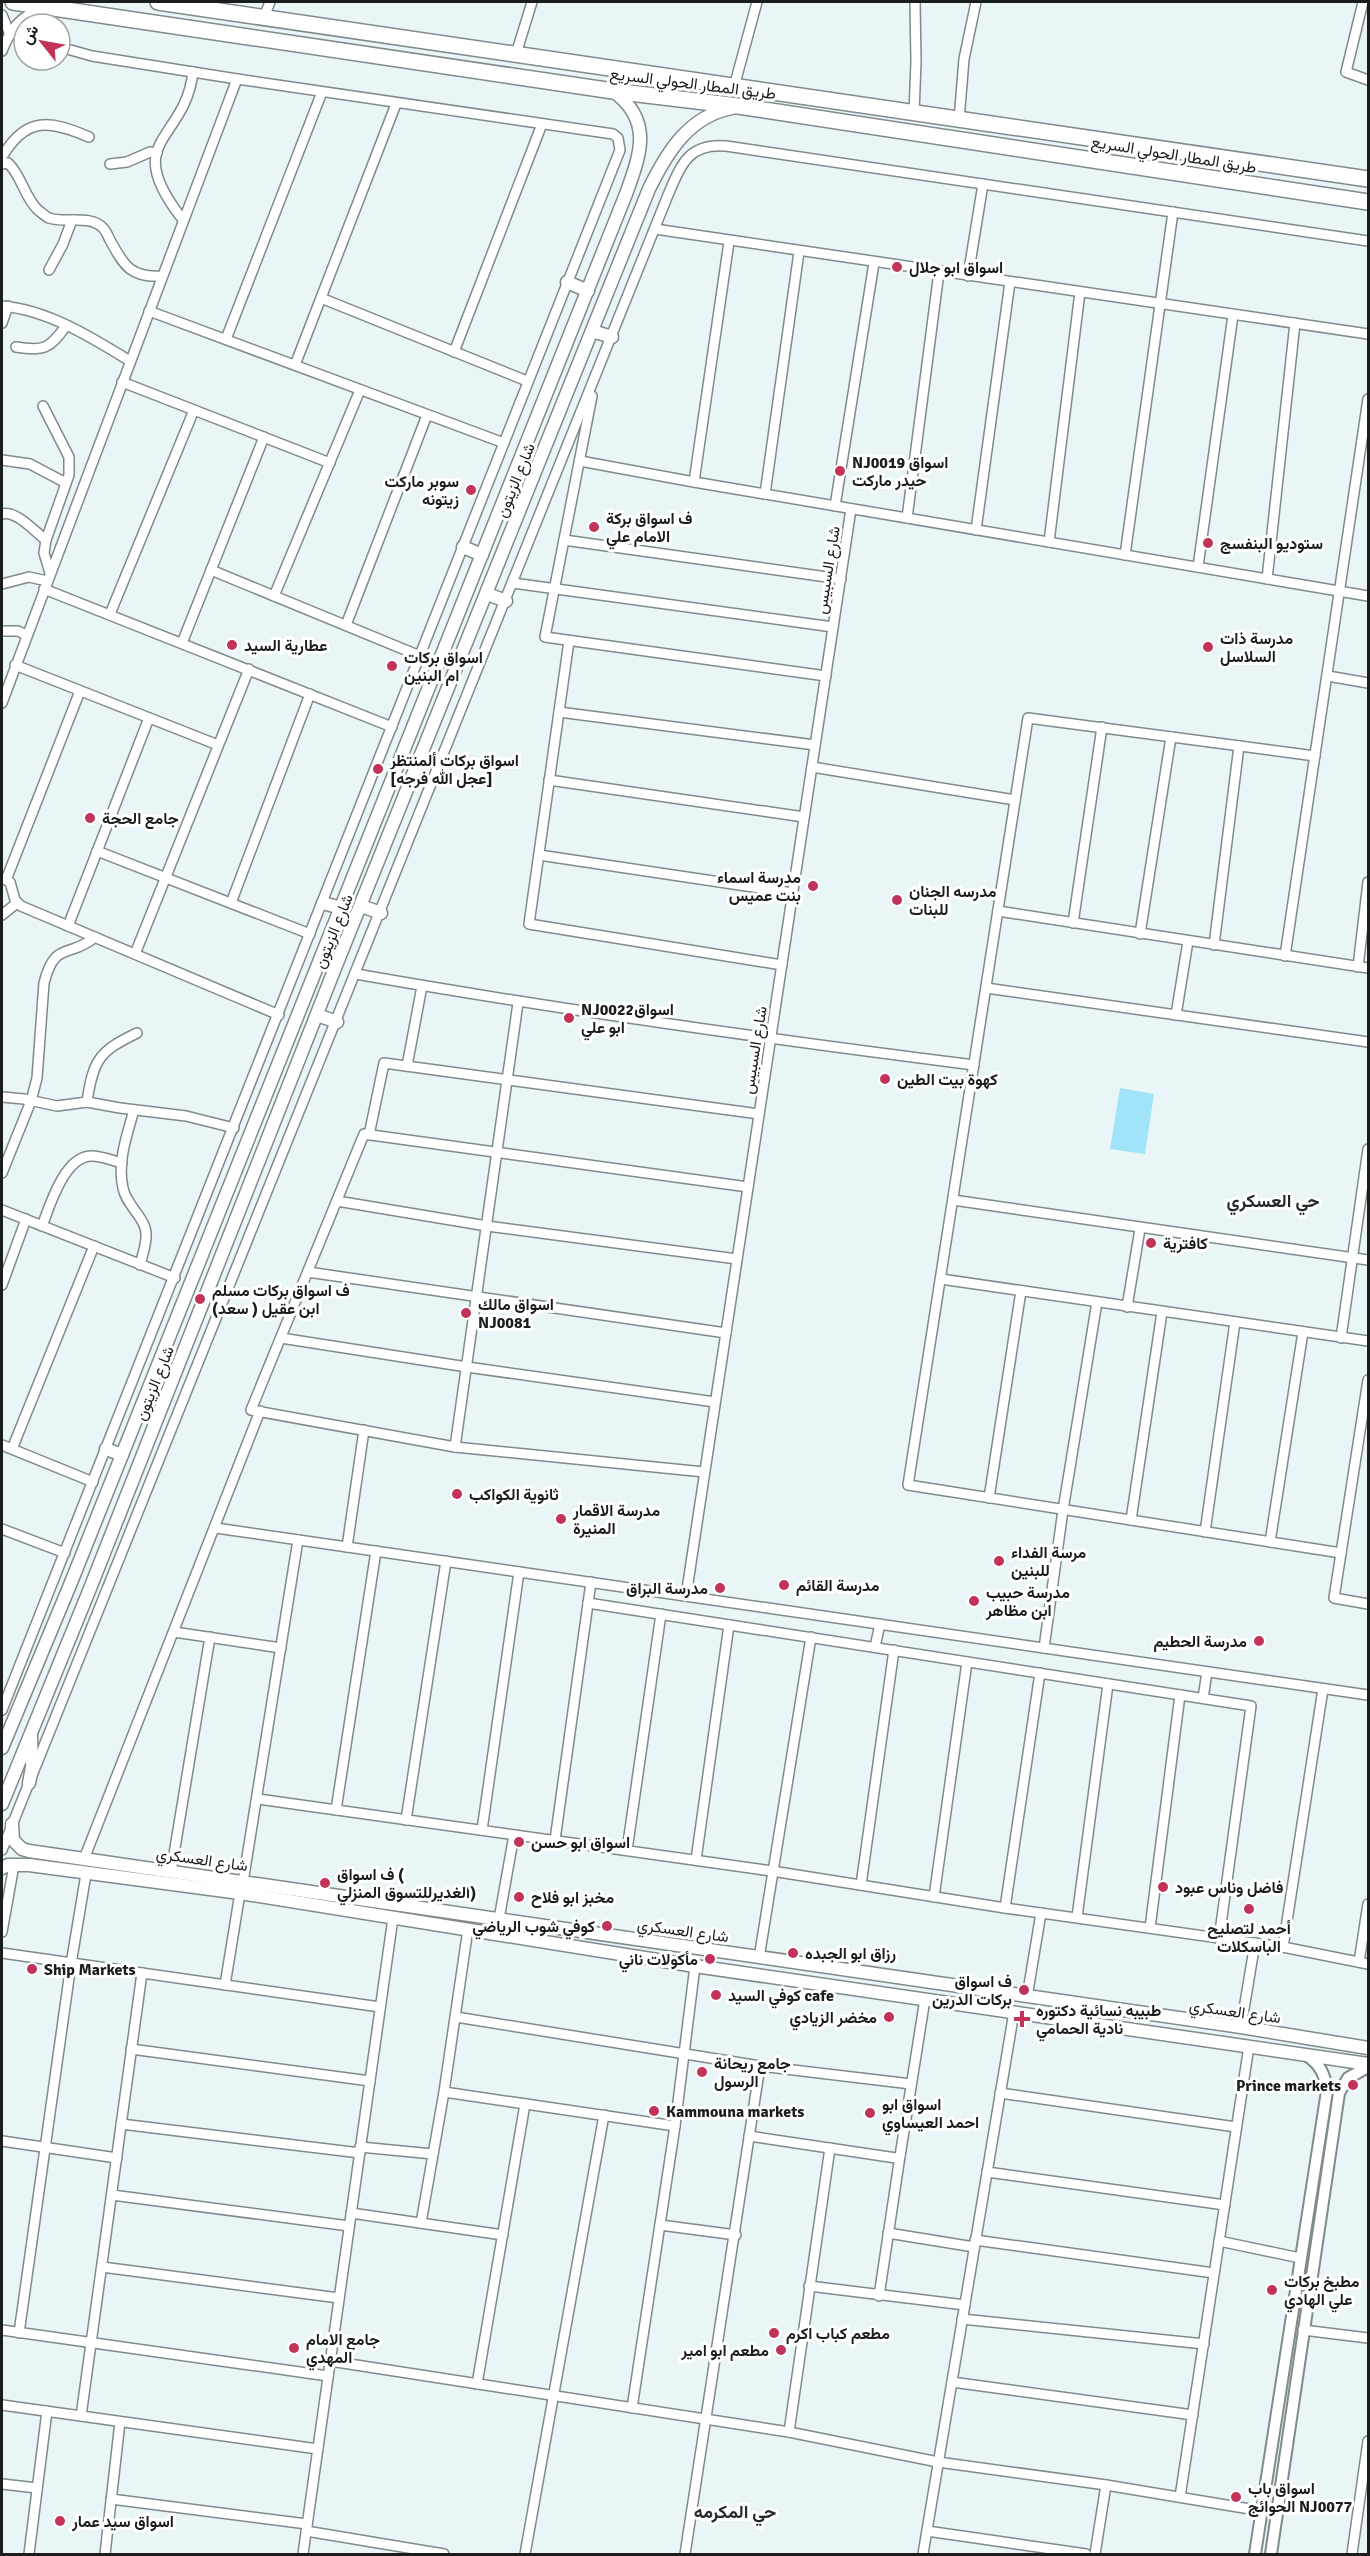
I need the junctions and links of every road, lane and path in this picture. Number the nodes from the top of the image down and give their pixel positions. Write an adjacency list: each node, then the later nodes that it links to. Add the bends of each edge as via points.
1 (13, 2): 10 (highway, طريق المطار الحولي السريع)
2 (158, 2): 9 (highway, طريق المطار الحولي السريع)
3 (270, 2): 12 (street)
4 (532, 2): 17 (street)
5 (757, 2): 21 (street)
6 (915, 2): 26 (street)
7 (976, 2): 27 (street, via 964,59)
8 (1363, 2): 20 (street, via 1346,72)
9 (212, 5): 12 (highway, طريق المطار الحولي السريع)
10 (45, 7): 13 (street, via 25,16); 22 (highway, طريق المطار الحولي السريع)
11 (2, 15): 13 (street)
12 (264, 17): 17 (highway, طريق المطار الحولي السريع)
13 (9, 32): 14 (street); 16 (street)
14 (12, 33)
15 (72, 50): 18 (street)
16 (2, 51)
17 (516, 54): 21 (highway, طريق المطار الحولي السريع)
18 (193, 72): 19 (street); 30 (street, via 191,90)
19 (237, 80): 23 (street); 40 (street)
20 (1368, 80)
21 (734, 87): 26 (highway, طريق المطار الحولي السريع)
22 (613, 91): 25 (highway, طريق المطار الحولي السريع); 37 (main road, شارع الزيتون, via 630,108 641,138 638,162)
23 (322, 92): 24 (street); 66 (street)
24 (396, 104): 28 (street); 55 (street)
25 (738, 106): 36 (highway, طريق المطار الحولي السريع); 41 (main road, شارع الزيتون, via 698,122 677,141 655,177)
26 (914, 113): 27 (highway, طريق المطار الحولي السريع)
27 (959, 120): 34 (highway, طريق المطار الحولي السريع)
28 (542, 124): 51 (street, via 612,134 620,143); 68 (street)
29 (89, 137): 31 (street, via 63,126 42,124 24,130)
30 (157, 153): 33 (street); 40 (street, via 155,169 159,184)
31 (2, 156)
32 (2, 164): 39 (street, via 8,163 16,170 23,189 48,218)
33 (110, 164)
34 (1368, 179)
35 (983, 184): 38 (street); 42 (street, via 713,145 694,152 686,160); 50 (street)
36 (1368, 202)
37 (619, 212): 41 (main road, via 629,211); 53 (main road, شارع الزيتون)
38 (1173, 212): 43 (street); 56 (street)
39 (72, 220): 47 (street); 49 (street, via 103,227 121,260 135,273)
40 (183, 220): 49 (street)
41 (637, 220): 63 (main road, شارع الزيتون)
42 (655, 230): 44 (street); 65 (street)
43 (1368, 241)
44 (729, 242): 45 (street); 85 (street)
45 (799, 252): 46 (street); 86 (street)
46 (874, 263): 48 (street); 87 (street, شارع السبيس)
47 (49, 270)
48 (939, 272): 50 (street); 90 (street)
49 (162, 276): 58 (street)
50 (968, 276): 52 (street)
51 (567, 282): 53 (main road); 72 (street)
52 (1010, 282): 54 (street); 91 (street)
53 (588, 291): 96 (main road, شارع الزيتون)
54 (1080, 292): 56 (street); 94 (street)
55 (321, 298): 68 (street); 70 (street)
56 (1160, 304): 59 (street); 97 (street)
57 (5, 306): 60 (street); 62 (street)
58 (149, 311): 66 (street); 69 (street)
59 (1233, 315): 61 (street); 98 (street)
60 (2, 323)
61 (1295, 323): 64 (street); 101 (street)
62 (66, 326): 67 (street, via 54,342 43,348); 69 (street)
63 (592, 331): 65 (main road); 107 (main road, شارع الزيتون)
64 (1368, 334)
65 (612, 337): 71 (street)
66 (226, 339): 70 (street)
67 (16, 347)
68 (454, 352): 72 (street)
69 (130, 361): 73 (street)
70 (295, 365): 74 (street)
71 (596, 375): 82 (street); 103 (street)
72 (527, 381): 80 (street)
73 (122, 382): 77 (street); 102 (street)
74 (360, 390): 78 (street); 83 (street)
75 (1368, 399): 106 (street)
76 (43, 406): 84 (street, via 69,457)
77 (194, 410): 79 (street); 111 (street)
78 (427, 414): 80 (street); 112 (street)
79 (264, 437): 83 (street); 99 (street)
80 (504, 443): 95 (street)
81 (2, 460): 84 (street, via 30,464)
82 (580, 461): 85 (street); 93 (street)
83 (330, 463): 108 (street)
84 (66, 483): 92 (street)
85 (694, 483): 86 (street)
86 (765, 494): 87 (street)
87 (835, 506): 88 (street)
88 (851, 509): 90 (street); 100 (street, شارع السبيس)
89 (2, 514): 92 (street, via 15,515)
90 (907, 518): 91 (street)
91 (976, 530): 94 (street)
92 (46, 540): 102 (street)
93 (564, 540): 100 (street); 105 (street)
94 (1049, 542): 97 (street)
95 (463, 547): 96 (main road); 118 (street)
96 (482, 555): 129 (main road, شارع الزيتون)
97 (1125, 555): 98 (street)
98 (1198, 567): 101 (street)
99 (211, 570): 108 (street); 117 (street)
100 (841, 579): 113 (street, شارع السبيس)
101 (1267, 579): 106 (street)
102 (47, 581): 104 (street, via 29,577); 111 (street); 115 (street)
103 (513, 583): 105 (street); 110 (street)
104 (2, 584)
105 (555, 590): 113 (street); 116 (street, via 546,637)
106 (1341, 591): 109 (street); 122 (street)
107 (487, 594): 110 (main road); 130 (main road, شارع الزيتون)
108 (274, 596): 112 (street)
109 (1368, 596)
110 (506, 601): 156 (street)
111 (110, 615): 117 (street)
112 (346, 625): 118 (street)
113 (833, 627): 121 (street, شارع السبيس)
114 (2, 631): 115 (street)
115 (27, 635): 119 (street)
116 (569, 641): 121 (street); 127 (street)
117 (182, 643): 120 (street)
118 (420, 656): 131 (street)
119 (15, 665): 124 (street); 126 (street)
120 (249, 669): 125 (street); 134 (street)
121 (826, 676): 135 (street, شارع السبيس)
122 (1328, 676): 123 (street); 138 (street)
123 (1368, 683)
124 (80, 691): 128 (street); 147 (street)
125 (310, 694): 131 (street); 151 (street)
126 (2, 703)
127 (559, 712): 135 (street); 141 (street)
128 (149, 718): 134 (street); 144 (street)
129 (418, 718): 130 (main road, via 421,726); 137 (main road, شارع الزيتون)
130 (436, 723): 139 (main road, شارع الزيتون)
131 (392, 727): 152 (street)
132 (1102, 728): 133 (street); 142 (street, via 1028,718); 158 (street)
133 (1171, 737): 136 (street); 161 (street)
134 (218, 745): 146 (street)
135 (815, 745): 140 (street, شارع السبيس)
136 (1239, 746): 138 (street); 164 (street)
137 (402, 756): 139 (main road, via 412,756); 154 (main road, شارع الزيتون)
138 (1315, 756): 166 (street)
139 (419, 764): 153 (main road, شارع الزيتون)
140 (812, 767): 142 (street); 143 (street, شارع السبيس)
141 (549, 780): 143 (street); 145 (street)
142 (1015, 800): 155 (street)
143 (804, 817): 149 (street, شارع السبيس)
144 (97, 850): 146 (street); 159 (street)
145 (539, 855): 149 (street); 167 (street, via 529,924)
146 (165, 877): 151 (street); 165 (street)
147 (4, 879): 150 (street, via 13,886)
148 (1368, 882): 168 (street)
149 (793, 893): 167 (street, شارع السبيس)
150 (17, 903): 157 (street); 159 (street)
151 (231, 903): 160 (street)
152 (323, 903): 154 (main road); 160 (street)
153 (361, 906): 156 (main road); 175 (main road, شارع الزيتون)
154 (341, 908): 232 (main road, شارع الزيتون)
155 (998, 911): 158 (street); 172 (street)
156 (381, 913): 170 (street)
157 (2, 915)
158 (1073, 923): 161 (street)
159 (68, 926): 162 (street)
160 (310, 934): 174 (street)
161 (1140, 934): 163 (street)
162 (95, 937): 165 (street); 185 (street, via 84,946 56,955 48,968)
163 (1188, 941): 164 (street); 176 (street)
164 (1214, 945): 166 (street)
165 (135, 954): 174 (street)
166 (1285, 956): 168 (street)
167 (782, 965): 179 (street, شارع السبيس)
168 (1358, 967): 169 (street)
169 (1368, 968)
170 (356, 974): 171 (street); 177 (street)
171 (422, 986): 173 (street); 182 (street)
172 (986, 988): 176 (street); 181 (street)
173 (518, 1002): 179 (street); 183 (street)
174 (279, 1015): 189 (street)
175 (317, 1015): 177 (main road); 251 (main road, شارع الزيتون)
176 (1176, 1015): 180 (street)
177 (337, 1022): 278 (street)
178 (137, 1033): 186 (street, via 110,1046 98,1061)
179 (770, 1040): 181 (street); 188 (street, شارع السبيس)
180 (1368, 1041)
181 (974, 1065): 196 (street)
182 (408, 1066): 183 (street); 190 (street, via 384,1063)
183 (507, 1080): 188 (street); 192 (street)
184 (2, 1098): 185 (street)
185 (32, 1101): 186 (street, via 57,1106); 194 (street)
186 (87, 1102): 187 (street)
187 (134, 1110): 189 (street, via 186,1116); 193 (street)
188 (759, 1114): 195 (street, شارع السبيس)
189 (234, 1128): 209 (street)
190 (369, 1135): 192 (street); 197 (street, via 364,1134)
191 (1368, 1149): 205 (street)
192 (497, 1152): 195 (street); 201 (street)
193 (122, 1163): 200 (street, via 92,1156 80,1159 64,1175); 207 (street, via 127,1202 145,1227 147,1237)
194 (2, 1173)
195 (748, 1187): 204 (street, شارع السبيس)
196 (953, 1200): 202 (street); 210 (street)
197 (337, 1201): 201 (street); 208 (street)
198 (2, 1210): 199 (street)
199 (26, 1220): 200 (street); 211 (street)
200 (42, 1226): 203 (street)
201 (487, 1226): 204 (street); 213 (street)
202 (1140, 1229): 205 (street); 215 (street)
203 (94, 1246): 207 (street); 230 (street)
204 (737, 1258): 219 (street, شارع السبيس)
205 (1352, 1258): 206 (street); 221 (street)
206 (1368, 1260)
207 (140, 1265): 209 (street)
208 (308, 1272): 213 (street); 220 (street)
209 (175, 1278): 231 (street)
210 (941, 1279): 212 (street); 235 (street, via 908,1485)
211 (2, 1285)
212 (1021, 1291): 214 (street); 235 (street)
213 (477, 1296): 219 (street); 223 (street)
214 (1097, 1302): 215 (street); 236 (street)
215 (1127, 1307): 216 (street)
216 (1162, 1312): 217 (street); 237 (street)
217 (1235, 1322): 218 (street); 240 (street)
218 (1303, 1332): 221 (street); 242 (street)
219 (726, 1333): 225 (street, شارع السبيس)
220 (281, 1338): 223 (street); 226 (street, via 251,1410)
221 (1341, 1338): 222 (street)
222 (1368, 1341)
223 (467, 1367): 225 (street); 229 (street)
224 (1368, 1380): 246 (street)
225 (715, 1402): 233 (street, شارع السبيس)
226 (260, 1411): 227 (street); 239 (street)
227 (364, 1430): 229 (street); 243 (street)
228 (2, 1445): 230 (street)
229 (455, 1447): 233 (street)
230 (12, 1449): 234 (street)
231 (106, 1449): 232 (main road); 234 (street)
232 (122, 1455): 250 (main road, شارع الزيتون)
233 (704, 1472): 252 (street, شارع السبيس)
234 (93, 1482): 245 (street)
235 (989, 1498): 236 (street)
236 (1063, 1510): 237 (street); 265 (street)
237 (1131, 1520): 240 (street)
238 (2, 1528): 245 (street)
239 (216, 1528): 241 (street); 260 (street)
240 (1205, 1532): 242 (street)
241 (298, 1540): 243 (street); 264 (street)
242 (1270, 1542): 246 (street)
243 (347, 1547): 244 (street)
244 (376, 1551): 247 (street); 281 (street)
245 (65, 1553): 275 (street)
246 (1341, 1553): 254 (street, via 1334,1598)
247 (446, 1561): 248 (street); 282 (street)
248 (519, 1572): 249 (street); 284 (street)
249 (591, 1582): 252 (street); 253 (street)
250 (70, 1585): 251 (main road, via 75,1594); 256 (main road, شارع الزيتون)
251 (89, 1591): 259 (main road, شارع الزيتون)
252 (687, 1596): 257 (street)
253 (588, 1603): 255 (street); 286 (street)
254 (1368, 1604)
255 (660, 1614): 258 (street); 288 (street)
256 (54, 1624): 259 (main road, via 58,1620 69,1621); 277 (main road, شارع الزيتون)
257 (880, 1624): 263 (street); 265 (street)
258 (729, 1625): 262 (street); 291 (street)
259 (73, 1631): 276 (main road, شارع الزيتون)
260 (174, 1632): 261 (street); 290 (street)
261 (210, 1637): 264 (street); 295 (street)
262 (811, 1637): 263 (street); 294 (street)
263 (875, 1647): 266 (street)
264 (281, 1648): 279 (street)
265 (1044, 1648): 268 (street)
266 (894, 1650): 267 (street); 297 (street)
267 (967, 1662): 269 (street); 299 (street)
268 (1207, 1672): 271 (street); 274 (street)
269 (1040, 1673): 270 (street); 301 (street)
270 (1108, 1684): 272 (street); 303 (street)
271 (1323, 1689): 273 (street); 311 (street)
272 (1180, 1695): 274 (street); 306 (street)
273 (1368, 1695)
274 (1203, 1698): 309 (street, via 1251,1706)
275 (2, 1710)
276 (34, 1723): 278 (main road); 280 (main road, شارع الزيتون)
277 (2, 1744)
278 (29, 1783): 283 (street)
279 (258, 1799): 281 (street); 298 (street)
280 (2, 1804)
281 (336, 1810): 282 (street)
282 (406, 1820): 284 (street)
283 (12, 1824): 287 (street); 289 (main road, via 17,1845)
284 (482, 1830): 285 (street)
285 (514, 1835): 286 (street); 305 (street)
286 (555, 1840): 288 (street)
287 (2, 1850)
288 (627, 1850): 291 (street)
289 (33, 1852): 290 (main road, شارع العسكري); 292 (main road, via 21,1855 21,1861)
290 (84, 1859): 295 (main road, شارع العسكري)
291 (696, 1860): 294 (street)
292 (29, 1865): 293 (main road, شارع العسكري); 296 (main road, شارع العسكري)
293 (8, 1866): 308 (street)
294 (772, 1871): 297 (street); 313 (street)
295 (171, 1872): 298 (main road, شارع العسكري)
296 (86, 1874): 298 (main road, شارع العسكري); 315 (street)
297 (861, 1886): 299 (street)
298 (242, 1888): 304 (main road, شارع العسكري); 305 (main road, شارع العسكري); 318 (street)
299 (934, 1898): 301 (street)
300 (1368, 1904): 314 (street)
301 (1005, 1908): 302 (street)
302 (1041, 1913): 303 (street); 319 (street)
303 (1077, 1917): 306 (street)
304 (393, 1918): 307 (main road, شارع العسكري); 321 (street)
305 (499, 1919): 313 (main road, شارع العسكري)
306 (1150, 1928): 309 (street)
307 (468, 1929): 316 (main road, شارع العسكري); 325 (street)
308 (2, 1932)
309 (1219, 1939): 310 (street)
310 (1255, 1943): 311 (street); 327 (street)
311 (1283, 1947): 314 (street)
312 (2, 1953): 315 (street)
313 (759, 1958): 319 (main road, شارع العسكري)
314 (1364, 1963)
315 (71, 1964): 317 (street); 347 (street)
316 (695, 1966): 320 (main road, شارع العسكري); 332 (street)
317 (142, 1973): 318 (street); 331 (street)
318 (225, 1985): 321 (street)
319 (1027, 1997): 322 (main road, شارع العسكري)
320 (926, 1999): 323 (main road, شارع العسكري); 337 (street)
321 (380, 2007): 336 (street)
322 (1116, 2010): 324 (main road, شارع العسكري); 326 (main road, via 1120,2021)
323 (1014, 2012): 326 (main road, شارع العسكري); 339 (street)
324 (1150, 2015): 327 (main road, شارع العسكري); 328 (main road, via 1142,2019)
325 (456, 2017): 332 (street); 338 (street)
326 (1111, 2026): 328 (main road, شارع العسكري)
327 (1241, 2027): 330 (main road, شارع العسكري)
328 (1145, 2031): 329 (main road, شارع العسكري)
329 (1249, 2046): 333 (main road, شارع العسكري); 344 (street)
330 (1368, 2048)
331 (132, 2049): 336 (street); 342 (street)
332 (684, 2054): 335 (street); 343 (street)
333 (1306, 2055): 334 (main road, شارع العسكري); 365 (street, via 1322,2070 1327,2091)
334 (1368, 2065): 374 (street, via 1348,2078 1339,2093)
335 (760, 2066): 337 (street); 345 (street)
336 (370, 2081): 349 (street)
337 (911, 2084): 351 (street)
338 (444, 2092): 340 (street); 350 (street)
339 (1000, 2092): 344 (street); 353 (street)
340 (525, 2104): 341 (street); 361 (street)
341 (604, 2115): 343 (street); 383 (street)
342 (121, 2124): 349 (street); 352 (street)
343 (675, 2126): 358 (street)
344 (1236, 2127): 355 (street)
345 (749, 2136): 348 (street); 362 (street)
346 (2, 2141): 347 (street)
347 (46, 2148): 352 (street); 375 (street)
348 (830, 2148): 351 (street); 368 (street)
349 (360, 2150): 350 (street); 356 (street)
350 (433, 2154): 357 (street)
351 (900, 2156): 360 (street)
352 (117, 2158): 354 (street)
353 (987, 2172): 355 (street); 364 (street)
354 (112, 2195): 359 (street); 366 (street)
355 (1225, 2205): 363 (street)
356 (351, 2213): 357 (street); 359 (street)
357 (421, 2223): 361 (street)
358 (660, 2225): 362 (street); 385 (street)
359 (349, 2226): 370 (street)
360 (888, 2233): 364 (street); 369 (street)
361 (503, 2235): 382 (street)
362 (736, 2235): 389 (street)
363 (1219, 2241): 365 (street); 367 (street)
364 (975, 2243): 367 (street); 371 (street)
365 (1300, 2258): 401 (street)
366 (102, 2267): 370 (street); 377 (street)
367 (1214, 2273): 378 (street)
368 (808, 2286): 369 (street); 391 (street)
369 (879, 2296): 371 (street)
370 (339, 2298): 379 (street)
371 (964, 2305): 372 (street)
372 (962, 2319): 378 (street); 381 (street)
373 (2, 2330): 375 (street)
374 (1303, 2330): 376 (street); 416 (street)
375 (19, 2333): 377 (street)
376 (1368, 2338)
377 (92, 2343): 380 (street); 388 (street)
378 (1204, 2344): 387 (street)
379 (330, 2361): 380 (street); 382 (street)
380 (328, 2376): 393 (street)
381 (952, 2382): 387 (street); 395 (street)
382 (477, 2384): 383 (street)
383 (552, 2396): 385 (street); 410 (street)
384 (2, 2405): 386 (street)
385 (632, 2408): 389 (street)
386 (47, 2411): 388 (street); 398 (street)
387 (1193, 2415): 399 (street)
388 (81, 2416): 390 (street)
389 (704, 2419): 391 (street); 411 (street)
390 (120, 2421): 393 (street); 400 (street)
391 (789, 2432): 395 (street)
392 (1368, 2441): 394 (street)
393 (318, 2449): 404 (street)
394 (1368, 2453): 402 (street)
395 (938, 2462): 397 (street); 405 (street)
396 (2, 2484): 398 (street)
397 (1106, 2486): 399 (street); 414 (street)
398 (37, 2488): 406 (street)
399 (1180, 2497): 401 (street)
400 (111, 2499): 404 (street); 407 (street)
401 (1262, 2511): 415 (street)
402 (1357, 2524): 403 (street); 417 (street)
403 (1368, 2526)
404 (307, 2527): 408 (street); 409 (street)
405 (927, 2532): 412 (street); 413 (street)
406 (29, 2554)
407 (105, 2554)
408 (303, 2554)
409 (444, 2554)
410 (525, 2554)
411 (685, 2554)
412 (923, 2554)
413 (1086, 2554)
414 (1095, 2554)
415 (1255, 2554)
416 (1271, 2554)
417 (1353, 2554)

